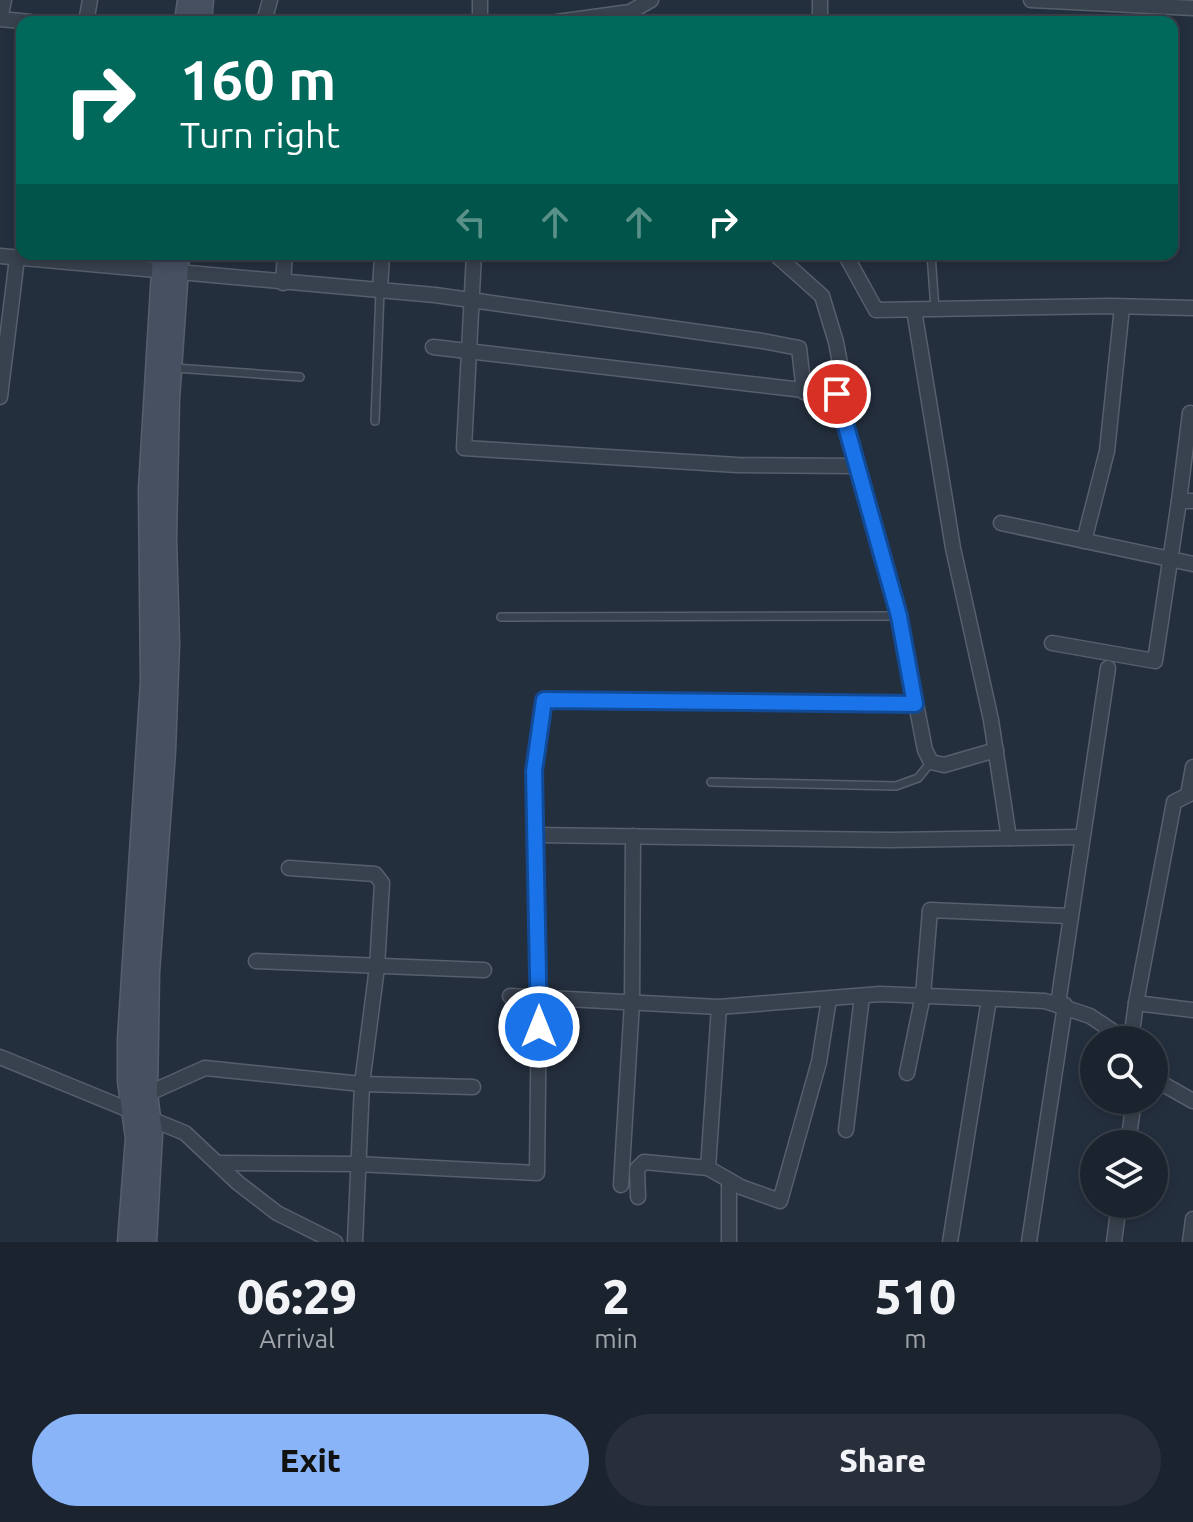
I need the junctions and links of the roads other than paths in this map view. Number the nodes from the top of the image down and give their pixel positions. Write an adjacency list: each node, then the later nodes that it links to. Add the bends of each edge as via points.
1 (4, 0): 6 (street, via 0,19)
2 (651, 0): 5 (street)
3 (1031, 0): 4 (street)
4 (1193, 8)
5 (620, 16)
6 (16, 21)
7 (17, 260): 29 (street)
8 (89, 260): 15 (street)
9 (285, 260): 16 (street)
10 (382, 260): 17 (street)
11 (474, 260): 18 (street)
12 (782, 260): 28 (street, via 822,296 846,395)
13 (848, 260): 22 (street, via 876,310)
14 (931, 260): 21 (lane)
15 (170, 264): 16 (street); 25 (street); 43 (street, via 149,489)
16 (283, 283): 17 (street)
17 (380, 290): 18 (street); 31 (lane)
18 (474, 300): 24 (street); 27 (street, via 799,348)
19 (1122, 307): 20 (street); 21 (street); 35 (street, via 1107,451)
20 (1193, 308)
21 (935, 309): 22 (street)
22 (914, 310): 44 (street, via 953,548)
23 (433, 347): 24 (street)
24 (469, 349): 27 (street); 32 (street, via 464,448 737,465)
25 (171, 367): 26 (lane); 43 (street)
26 (300, 377)
27 (804, 392): 28 (street)
28 (837, 394): 32 (street)
29 (0, 397)
30 (1190, 413): 33 (street)
31 (375, 421)
32 (856, 466): 38 (street)
33 (1186, 501): 36 (street)
34 (1001, 523): 35 (street)
35 (1084, 541): 36 (street)
36 (1170, 560): 37 (street); 40 (street, via 1155,661)
37 (1193, 564)
38 (899, 616): 39 (lane); 42 (street)
39 (501, 617)
40 (1052, 643)
41 (1108, 668): 50 (street)
42 (915, 704): 45 (street); 48 (street, via 544,700 534,771)
43 (157, 728): 75 (street); 77 (street, via 128,1039)
44 (996, 750): 45 (street, via 944,765); 51 (street)
45 (931, 762): 47 (lane, via 918,778 896,786)
46 (1193, 767): 64 (street, via 1188,795 1174,802)
47 (711, 782)
48 (535, 835): 49 (street); 60 (street)
49 (633, 836): 51 (street); 63 (street)
50 (1081, 837): 51 (street); 53 (street)
51 (1009, 838)
52 (289, 868): 55 (street, via 379,877)
53 (1069, 916): 57 (street, via 930,910); 65 (street)
54 (256, 961): 55 (street)
55 (377, 967): 56 (street); 72 (street)
56 (484, 970)
57 (923, 995): 59 (street); 62 (street); 71 (street)
58 (510, 996): 60 (street)
59 (862, 996): 61 (street); 78 (street)
60 (539, 998): 63 (street); 80 (street, via 537,1173)
61 (829, 999): 66 (street); 82 (street, via 819,1062 780,1201)
62 (989, 999): 65 (street); 92 (street)
63 (632, 1002): 66 (street); 83 (street)
64 (1136, 1003): 67 (street); 69 (street)
65 (1062, 1004): 68 (street); 93 (street)
66 (719, 1007): 81 (street)
67 (1193, 1010)
68 (1108, 1026)
69 (1131, 1026)
70 (0, 1057): 77 (street)
71 (907, 1073)
72 (362, 1084): 73 (street); 75 (street, via 205,1068); 80 (street)
73 (473, 1087)
74 (1168, 1087): 76 (street)
75 (147, 1094): 77 (street)
76 (1193, 1101)
77 (141, 1113): 79 (street, via 185,1133); 87 (street); 88 (street, via 152,1134)
78 (846, 1130)
79 (219, 1163): 80 (street); 89 (street, via 277,1213)
80 (357, 1164): 90 (street)
81 (708, 1168): 82 (street); 84 (street, via 644,1162 637,1169)
82 (729, 1180): 91 (street)
83 (621, 1185)
84 (638, 1197)
85 (1117, 1218): 94 (street)
86 (1193, 1219): 95 (street)
87 (128, 1242)
88 (146, 1242)
89 (335, 1242)
90 (355, 1242)
91 (729, 1242)
92 (950, 1242)
93 (1029, 1242)
94 (1114, 1242)
95 (1190, 1242)

